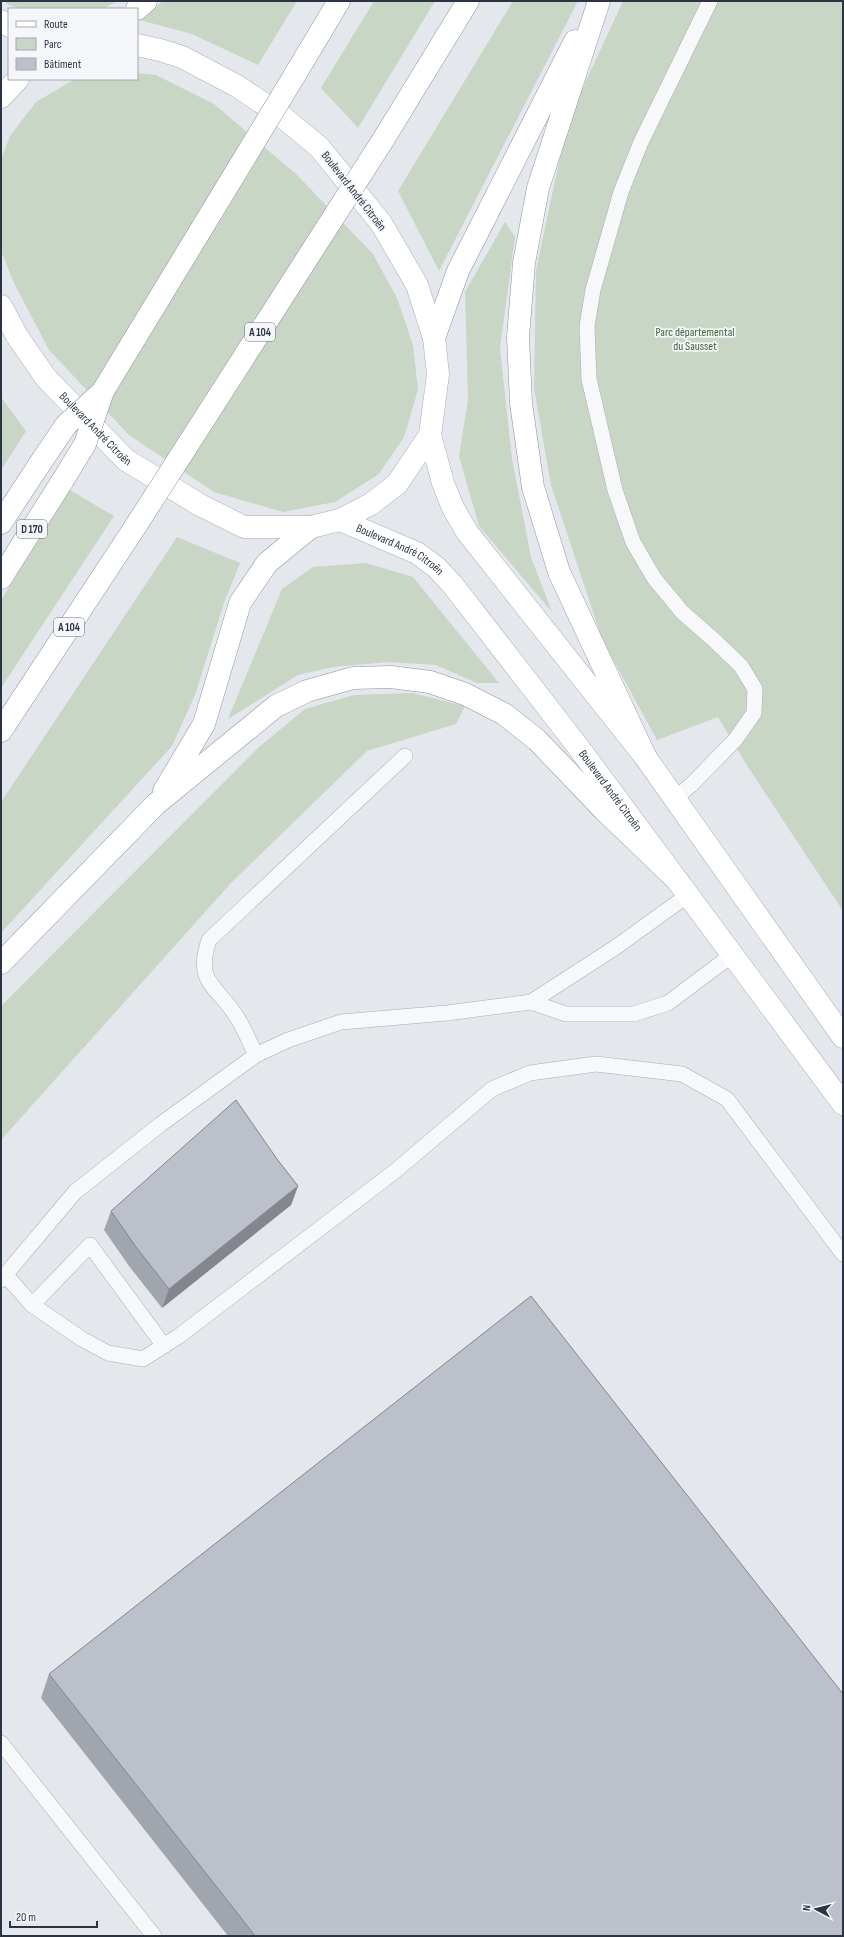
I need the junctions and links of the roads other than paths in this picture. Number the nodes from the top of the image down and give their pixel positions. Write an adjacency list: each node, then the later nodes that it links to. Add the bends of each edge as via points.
1 (146, 1): 7 (main road)
2 (339, 1): 13 (main road, bridge)
3 (468, 1): 19 (main road, A 104, bridge, via 383,140)
4 (595, 1): 12 (main road, via 458,271)
5 (599, 1): 21 (main road, via 538,188 524,263 518,337 521,403 533,487 559,572)
6 (710, 1): 22 (lane, via 641,142 621,192 597,276 587,326 589,379 615,490 633,542 654,578 682,612 741,666 755,689 754,713 735,740 691,786)
7 (138, 8)
8 (138, 45): 12 (main road, Boulevard André Citroën, via 182,57 237,86 279,114 319,147 381,223 416,285)
9 (17, 80): 10 (main road)
10 (1, 97)
11 (1, 306): 17 (main road, Boulevard André Citroën, via 17,336 46,378 126,460 200,506 244,527)
12 (434, 338): 14 (main road, Boulevard André Citroën, via 438,374)
13 (103, 391): 16 (main road, bridge, via 66,425); 18 (main road, D 170, bridge, via 85,444)
14 (430, 435): 15 (main road, Boulevard André Citroën, via 397,484 371,504); 21 (main road, Boulevard André Citroën, via 443,483 453,508 468,532)
15 (340, 520): 17 (main road, Boulevard André Citroën); 24 (main road, Boulevard André Citroën, via 417,553 436,566 579,748)
16 (1, 523)
17 (311, 527): 23 (main road, via 267,563 240,603 204,724)
18 (1, 578)
19 (1, 731)
20 (405, 756): 29 (lane, via 209,940 204,969 208,982 238,1018)
21 (646, 758): 22 (main road, Boulevard André Citroën)
22 (674, 798): 28 (main road, Boulevard André Citroën)
23 (156, 804): 24 (main road, via 276,706 307,690 353,678 391,677 430,682 465,694 504,714 537,740); 26 (main road)
24 (684, 888): 25 (main road, Boulevard André Citroën); 27 (lane, via 616,947)
25 (732, 954): 27 (lane, via 668,1003 634,1014 566,1014); 30 (main road, Boulevard André Citroën)
26 (1, 963)
27 (531, 1002): 29 (lane, via 447,1013 341,1022 288,1040)
28 (843, 1037)
29 (256, 1055): 32 (lane, via 75,1192)
30 (843, 1104)
31 (843, 1254): 34 (lane, via 727,1099 682,1074 596,1064 530,1073 492,1089 394,1172)
32 (3, 1277): 33 (lane)
33 (32, 1306): 34 (lane, via 82,1339 108,1352 143,1359); 34 (lane, via 90,1244)
34 (164, 1346)
35 (1, 1742): 36 (lane)
36 (154, 1936)

